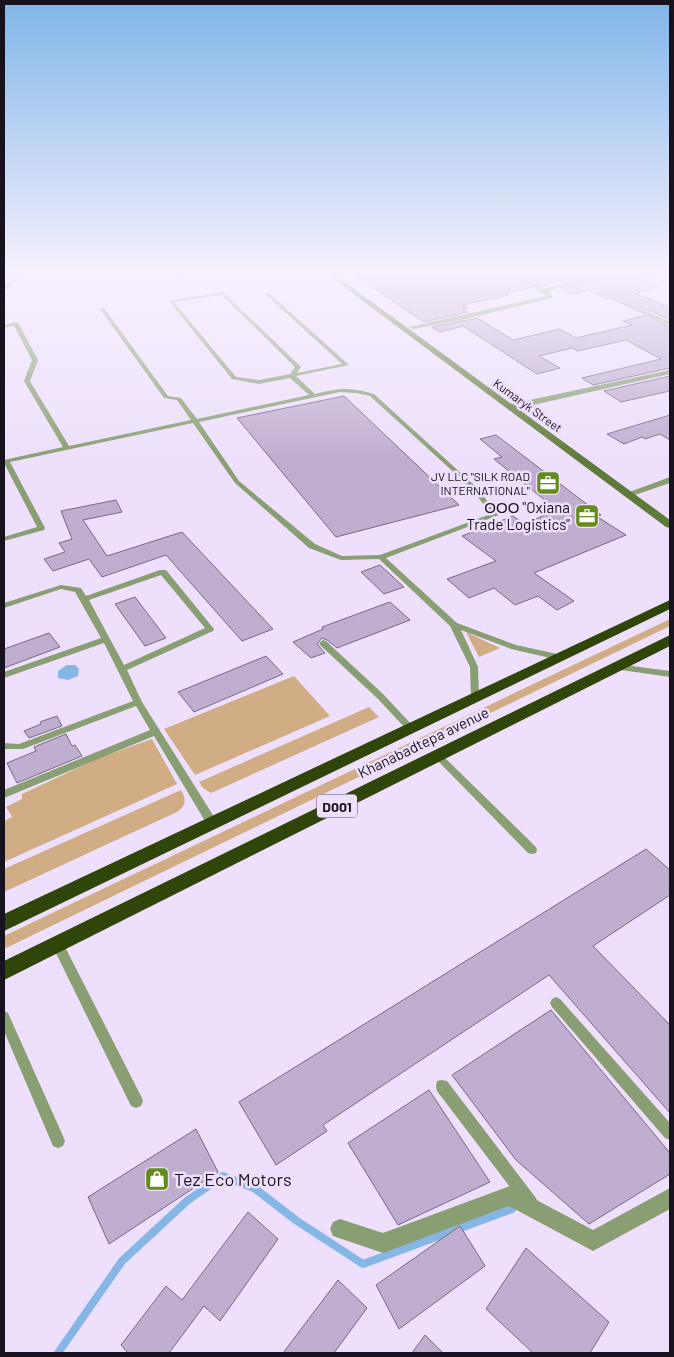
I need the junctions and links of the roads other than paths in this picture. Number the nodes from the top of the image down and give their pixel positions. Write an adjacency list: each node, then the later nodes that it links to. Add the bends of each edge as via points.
1 (20, 332): 13 (lane, via 35,360 27,381)
2 (119, 332): 12 (lane, via 166,397 178,399)
3 (197, 332): 9 (lane, via 234,378 259,382)
4 (263, 332): 9 (lane, via 298,367)
5 (309, 332): 9 (lane, via 346,366)
6 (415, 332): 11 (main road, Kumaryk Street)
7 (420, 332): 11 (main road, Kumaryk Street)
8 (670, 372): 11 (street)
9 (292, 376): 10 (lane)
10 (314, 396): 12 (lane); 20 (lane, via 348,390 372,395 472,486 495,515)
11 (516, 406): 16 (main road, Kumaryk Street)
12 (195, 421): 13 (lane); 20 (lane, via 237,482 312,546 341,558)
13 (67, 448): 14 (lane)
14 (5, 461): 19 (lane, via 41,528)
15 (670, 480): 16 (street)
16 (633, 493): 17 (main road, Kumaryk Street); 18 (main road, Kumaryk Street)
17 (670, 515)
18 (670, 525)
19 (4, 539)
20 (380, 557): 24 (lane)
21 (84, 599): 23 (lane, via 78,590 61,587); 25 (lane); 30 (lane, via 162,572 210,629)
22 (670, 604): 28 (highway, Khanabadtepa avenue / D001)
23 (4, 606)
24 (454, 625): 28 (lane, via 514,648); 33 (lane, via 474,667)
25 (106, 639): 30 (lane); 32 (lane)
26 (670, 640): 29 (highway, Khanabadtepa avenue / D001)
27 (323, 643): 35 (lane)
28 (559, 657): 33 (highway, Khanabadtepa avenue / D001)
29 (617, 667): 31 (lane); 38 (highway, Khanabadtepa avenue / D001)
30 (122, 669): 34 (lane)
31 (670, 674)
32 (4, 675)
33 (475, 697): 35 (highway, Khanabadtepa avenue / D001)
34 (138, 702): 36 (lane); 37 (lane, via 20,747)
35 (410, 728): 40 (highway, Khanabadtepa avenue / D001)
36 (156, 731): 39 (lane); 40 (lane)
37 (4, 746)
38 (438, 756): 41 (lane); 43 (highway, Khanabadtepa avenue / D001)
39 (4, 794)
40 (212, 823): 42 (highway, Khanabadtepa avenue / D001)
41 (532, 850)
42 (4, 922)
43 (58, 945): 44 (highway, Khanabadtepa avenue / D001); 48 (lane)
44 (4, 972)
45 (556, 1003): 49 (lane)
46 (4, 1016): 50 (lane)
47 (442, 1086): 52 (lane)
48 (136, 1101)
49 (670, 1133)
50 (58, 1141)
51 (670, 1198): 52 (street, via 593,1241)
52 (538, 1211): 53 (street, via 510,1196 383,1243)
53 (340, 1229)

